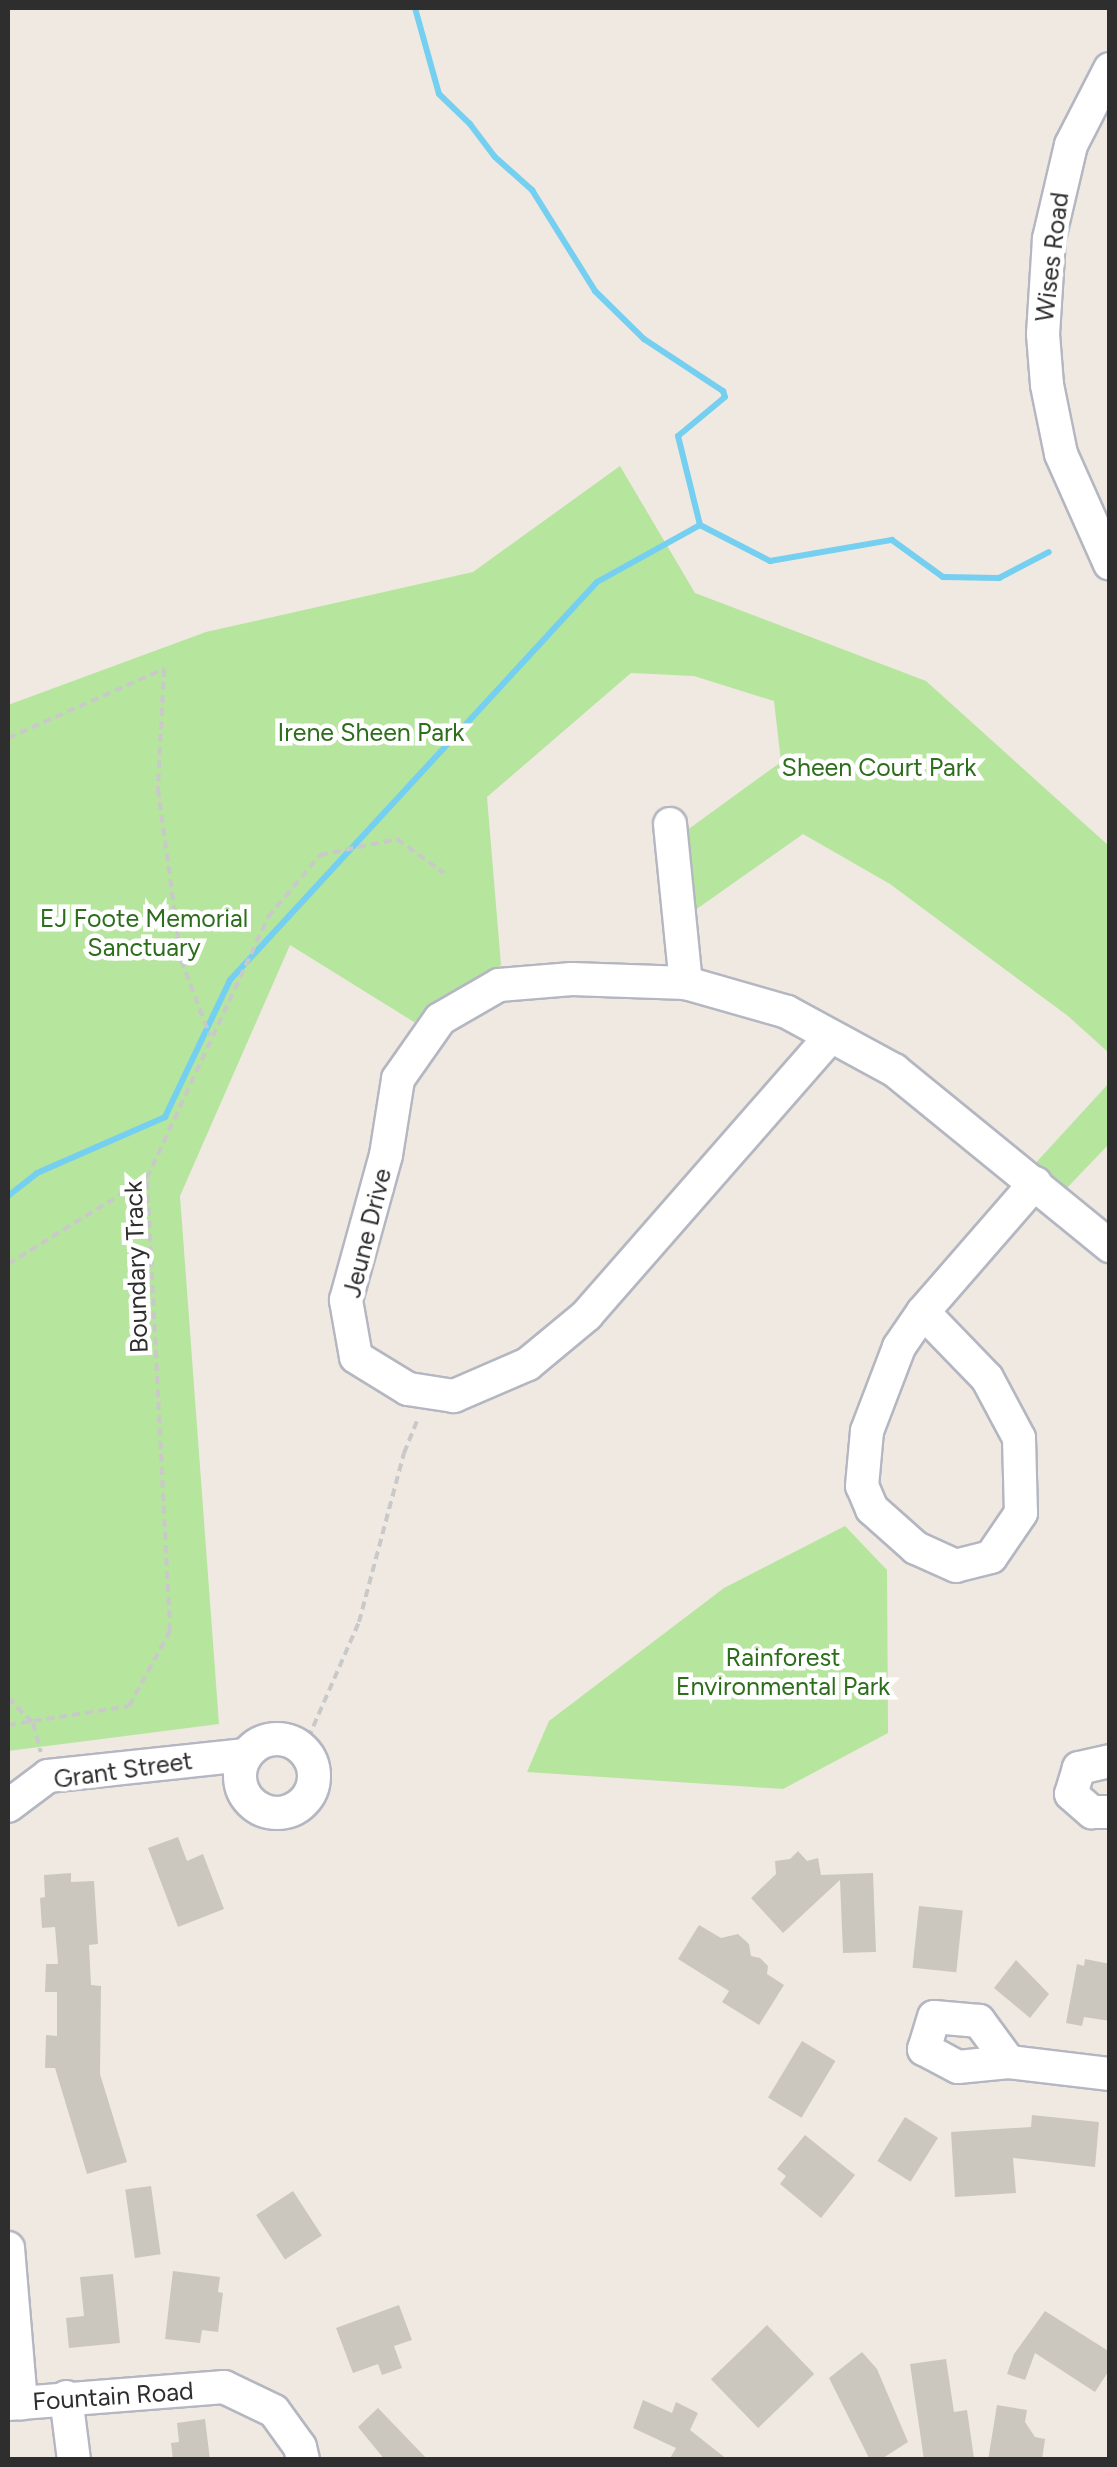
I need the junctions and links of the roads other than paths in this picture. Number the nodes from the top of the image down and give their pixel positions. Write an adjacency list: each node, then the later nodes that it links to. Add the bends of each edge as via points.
1 (1110, 69): 2 (street, Wises Road, via 1066,162 1049,239 1042,334 1061,454)
2 (1110, 564)
3 (670, 824): 4 (street)
4 (686, 983): 5 (street, Jeune Drive, via 787,1012); 5 (street, Jeune Drive, via 572,979 499,985 440,1019 398,1079 386,1155 346,1300 356,1357 408,1389 454,1396 528,1364 588,1316)
5 (830, 1037): 6 (street, Jeune Drive, via 894,1070)
6 (1035, 1182): 7 (street, Jeune Drive); 8 (street)
7 (1110, 1246)
8 (924, 1312): 8 (street, via 987,1378 1019,1438 1021,1513 991,1557 956,1566 916,1548 872,1509 862,1486 868,1431 898,1347)
9 (246, 1755): 9 (street, Grant Street, via 243,1792 261,1809 286,1812 313,1786 311,1760 303,1750 274,1739); 11 (street, Grant Street, via 48,1776)
10 (1110, 1761): 12 (street, via 1079,1768 1070,1794 1092,1812)
11 (8, 1806)
12 (1110, 1812)
13 (1009, 2062): 14 (street)
14 (1110, 2074)
15 (8, 2248): 17 (street)
16 (66, 2397): 17 (street, Fountain Road); 18 (street); 19 (street, Fountain Road, via 224,2388 274,2411)
17 (14, 2404)
18 (74, 2460)
19 (303, 2460)

